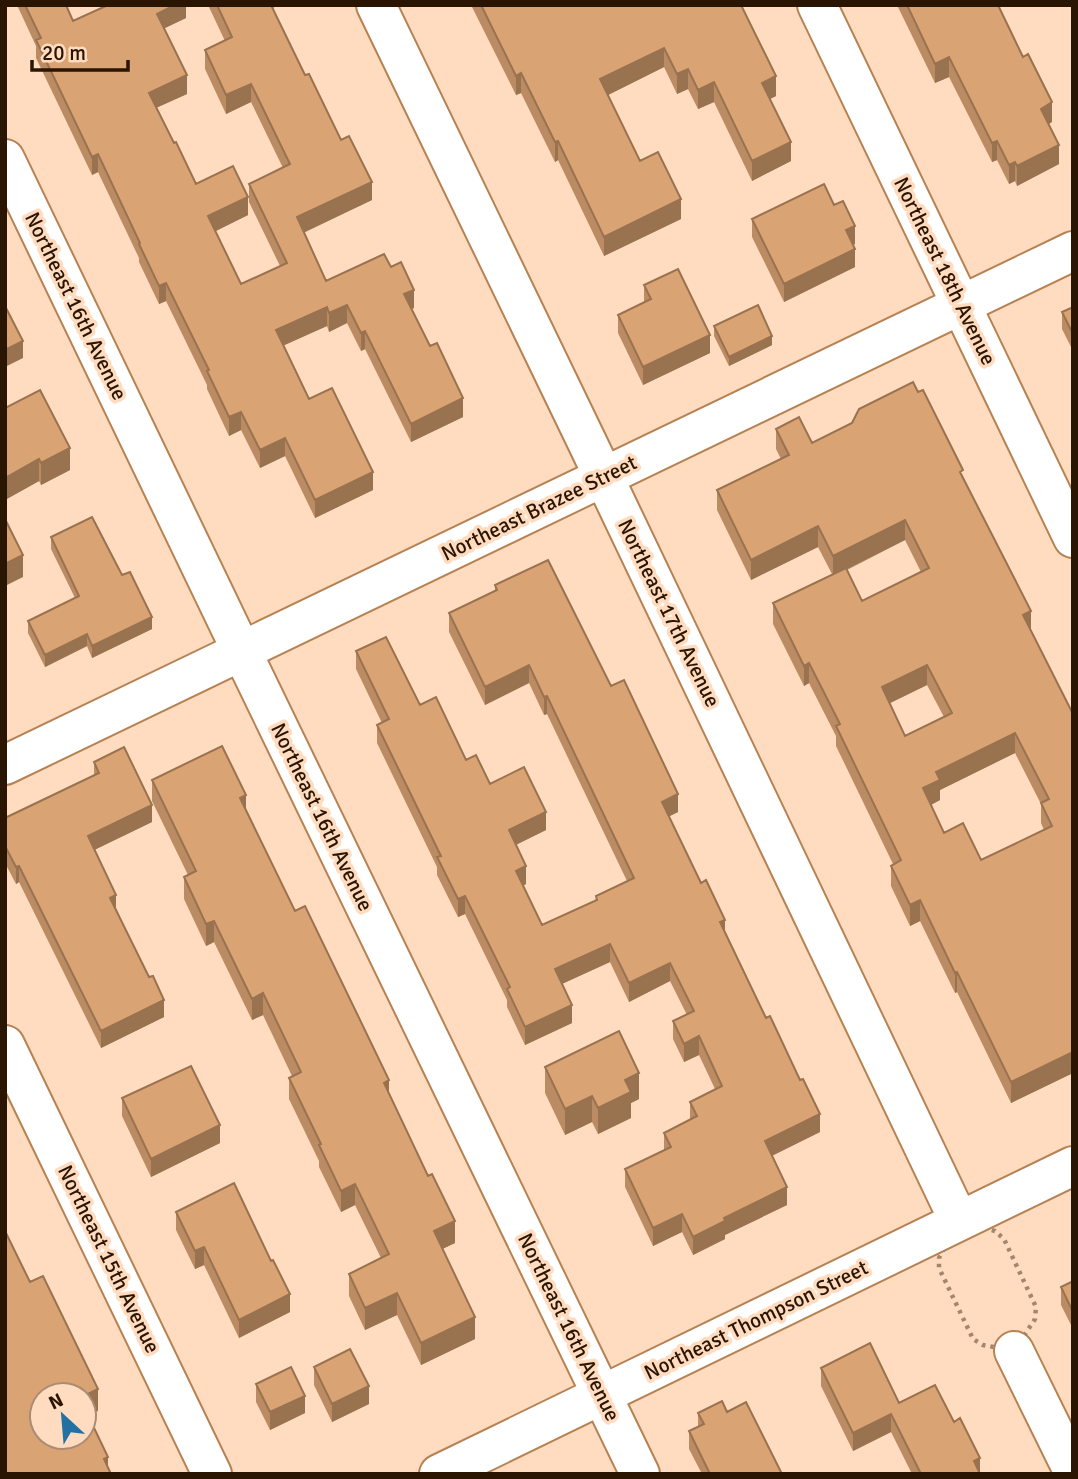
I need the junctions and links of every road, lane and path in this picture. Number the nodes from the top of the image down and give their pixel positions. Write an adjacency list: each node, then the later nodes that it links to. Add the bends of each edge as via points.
1 (376, 5): 6 (street, Northeast 17th Avenue)
2 (817, 5): 5 (street, Northeast 18th Avenue)
3 (5, 159): 8 (street, Northeast 16th Avenue)
4 (1073, 251): 5 (street, Northeast Brazee Street)
5 (962, 305): 6 (street, Northeast Brazee Street); 7 (street, Northeast 18th Avenue)
6 (604, 477): 8 (street, Northeast Brazee Street); 12 (street, Northeast 17th Avenue)
7 (1073, 538)
8 (242, 652): 9 (street, Northeast Brazee Street); 14 (street, Northeast 16th Avenue)
9 (5, 765)
10 (5, 1045): 16 (street, Northeast 15th Avenue)
11 (1073, 1166): 12 (street, Northeast Thompson Street)
12 (959, 1221): 13 (path, via 939,1258 939,1268 974,1339); 13 (path, via 995,1231 1004,1239 1036,1307 1035,1319); 14 (street, Northeast Thompson Street)
13 (1014, 1351): 15 (street)
14 (602, 1394): 17 (street, Northeast Thompson Street); 18 (street, Northeast 16th Avenue)
15 (1073, 1471)
16 (212, 1474)
17 (439, 1474)
18 (640, 1474)

